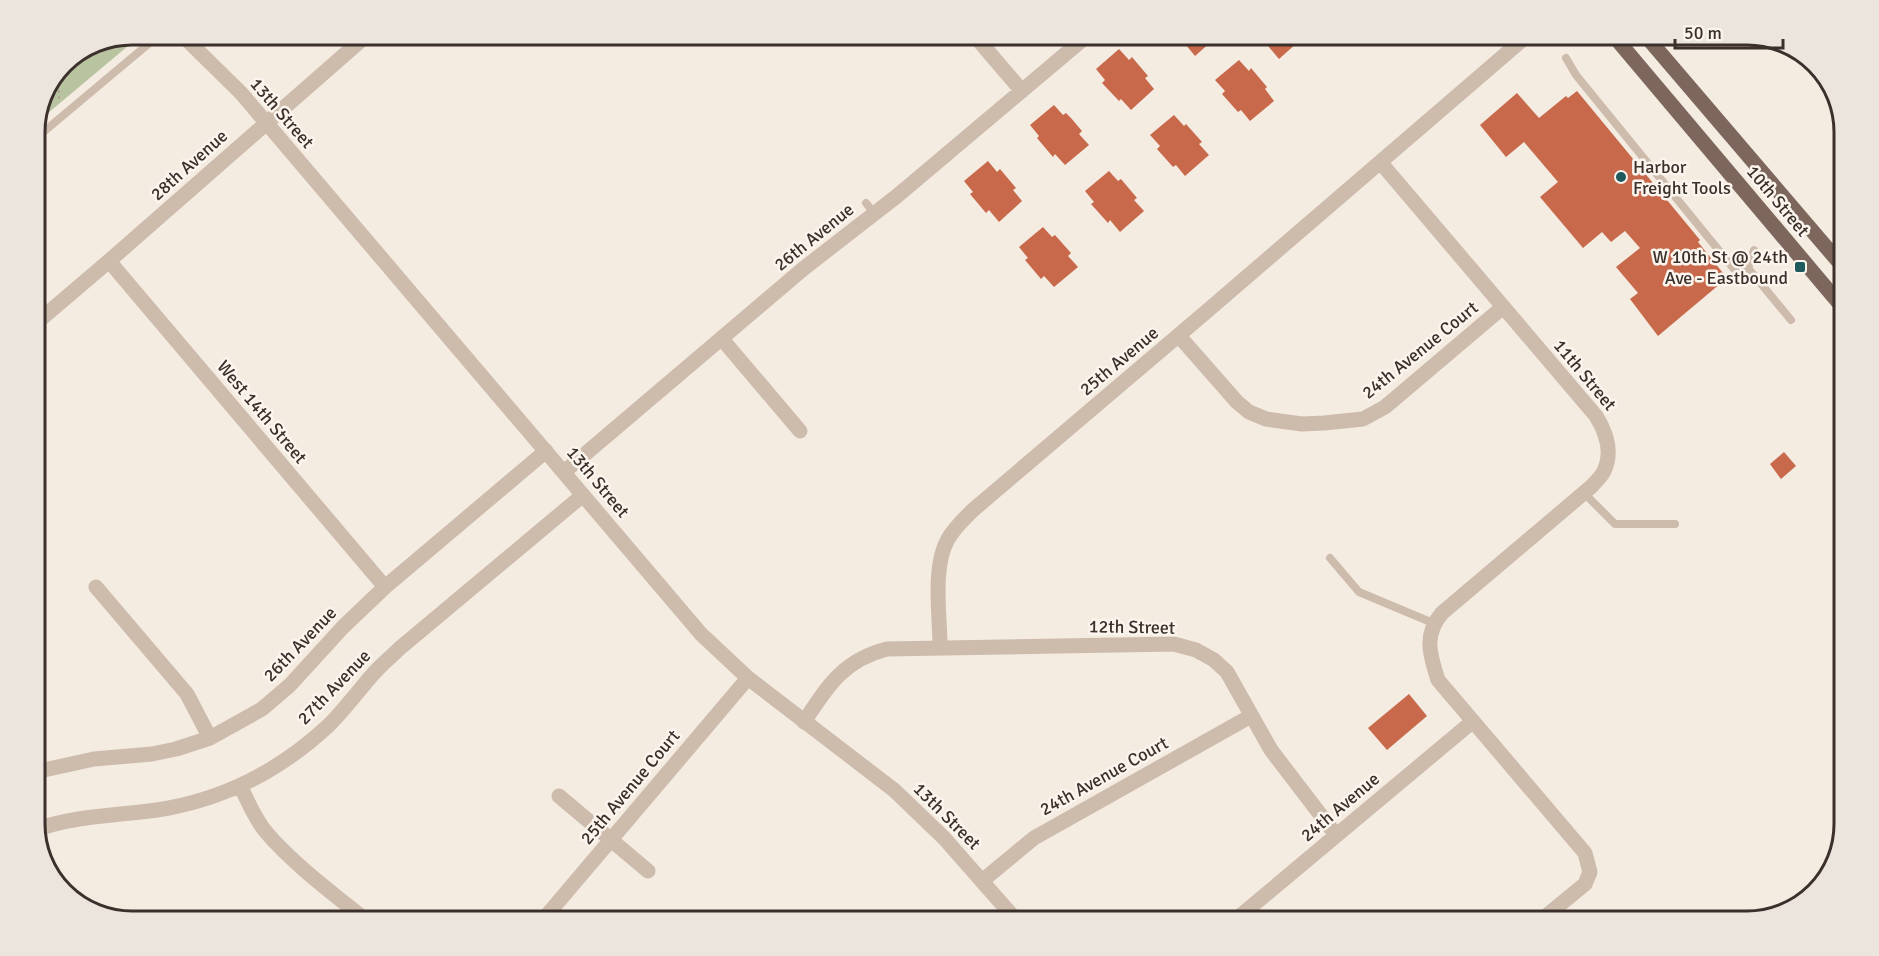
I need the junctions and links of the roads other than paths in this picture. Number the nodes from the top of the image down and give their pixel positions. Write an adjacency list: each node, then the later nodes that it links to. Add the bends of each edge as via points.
1 (146, 45): 13 (lane)
2 (196, 45): 12 (street, 13th Street)
3 (355, 45): 12 (street, 28th Avenue)
4 (1076, 45): 9 (street, 26th Avenue)
5 (1515, 45): 14 (street, 25th Avenue)
6 (1622, 45): 19 (main road, 10th Street)
7 (1654, 45): 16 (main road, 10th Street)
8 (984, 46): 11 (street)
9 (1074, 47): 11 (street, 26th Avenue)
10 (1566, 58): 18 (lane, via 1734,269)
11 (1022, 91): 24 (street, 26th Avenue, via 871,208)
12 (266, 123): 17 (street, 28th Avenue); 26 (street, 13th Street)
13 (45, 131)
14 (1381, 163): 20 (street, 11th Street); 23 (street, 25th Avenue)
15 (1754, 250): 18 (lane)
16 (1834, 256)
17 (109, 261): 21 (street, 28th Avenue); 33 (street, West 14th Street)
18 (1748, 268): 22 (lane)
19 (1834, 293)
20 (1503, 307): 23 (street, 24th Avenue Court, via 1385,407 1364,419 1324,423 1280,422 1249,412); 28 (street, 11th Street, via 1604,428 1608,442 1604,471)
21 (45, 315)
22 (1791, 320)
23 (1179, 336): 35 (street, 25th Avenue, via 973,510 953,532 941,554 939,568)
24 (722, 339): 25 (street); 27 (street, 26th Avenue, via 703,347)
25 (800, 431)
26 (546, 451): 27 (street, 13th Street); 33 (street, 26th Avenue)
27 (564, 472): 29 (street, 13th Street)
28 (1584, 494): 30 (lane, via 1615,524); 34 (street, 11th Street)
29 (583, 495): 36 (street, 13th Street, via 701,634); 42 (street, 27th Avenue, via 400,648 330,724 292,755)
30 (1676, 524)
31 (1330, 558): 34 (lane, via 1359,592)
32 (96, 586): 40 (street, via 187,694)
33 (385, 587): 40 (street, 26th Avenue, via 290,685 262,709)
34 (1433, 623): 39 (street, via 1430,656 1438,680)
35 (940, 647): 37 (street, 12th Street, via 1174,644 1196,650 1227,672); 38 (street, via 887,649 859,659 824,691)
36 (748, 678): 38 (street, 13th Street); 46 (street, 25th Avenue Court)
37 (1251, 716): 45 (street, 12th Street); 48 (street, 24th Avenue Court, via 1034,838)
38 (804, 722): 48 (street, 13th Street, via 894,790)
39 (1472, 722): 45 (street, 24th Avenue); 53 (street, via 1585,853 1590,872 1585,884)
40 (210, 738): 41 (street, 26th Avenue, via 152,754 94,759)
41 (45, 770)
42 (241, 787): 44 (street, 27th Avenue, via 169,808 101,815); 49 (street, via 266,831)
43 (559, 796): 46 (street)
44 (45, 828)
45 (1336, 835): 52 (street, 24th Avenue)
46 (611, 840): 47 (street); 50 (street, 25th Avenue Court)
47 (648, 871)
48 (982, 881): 51 (street, 13th Street)
49 (356, 911)
50 (551, 911)
51 (1008, 911)
52 (1246, 911)
53 (1552, 911)

